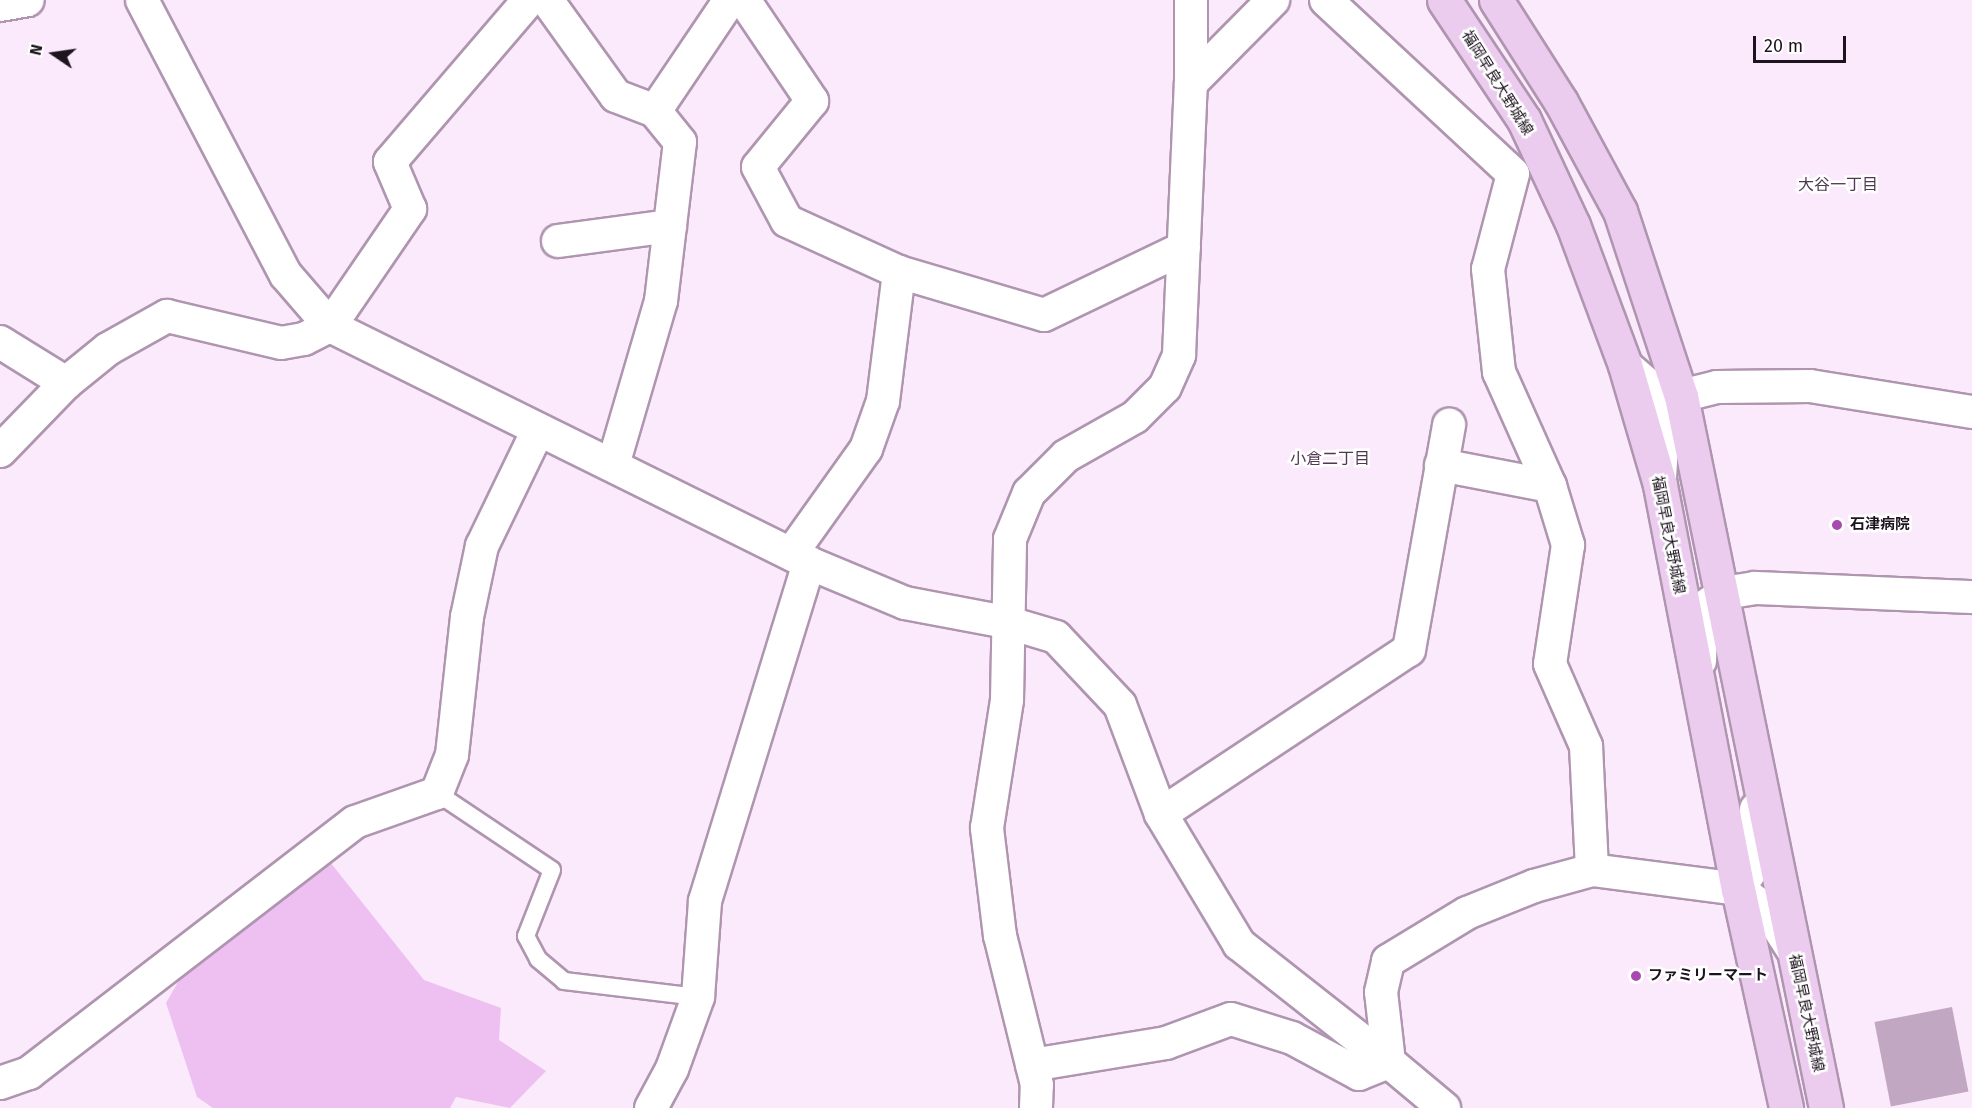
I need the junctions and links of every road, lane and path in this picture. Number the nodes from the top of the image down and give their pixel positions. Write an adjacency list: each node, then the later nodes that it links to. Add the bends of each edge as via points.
1 (28, 0): 12 (street)
2 (142, 0): 19 (street, via 286,274)
3 (529, 0): 19 (street, via 390,162 410,209)
4 (547, 0): 14 (street, via 616,96)
5 (730, 0): 14 (street)
6 (744, 0): 18 (street, via 812,101 758,167 787,221)
7 (1191, 0): 13 (street)
8 (1273, 0): 13 (street)
9 (1326, 0): 31 (street, via 1513,174 1488,269 1499,372)
10 (1444, 0): 21 (main road, 福岡早良大野城線, via 1524,120 1574,225)
11 (1496, 0): 23 (main road, 福岡早良大野城線, via 1562,102 1620,211)
12 (0, 5)
13 (1191, 83): 17 (street)
14 (655, 111): 15 (street, via 680,142)
15 (670, 226): 16 (street); 28 (street, via 661,301)
16 (558, 241)
17 (1184, 248): 18 (street, via 1044,315); 36 (street, via 1179,355 1165,387 1135,417 1066,456 1029,493 1010,538)
18 (899, 272): 32 (street, via 884,400 866,449)
19 (330, 326): 22 (street, via 304,339 281,343 167,316 108,349); 26 (street)
20 (0, 342): 22 (street)
21 (1625, 365): 23 (street, via 1654,390); 30 (main road, 福岡早良大野城線)
22 (66, 383): 27 (street)
23 (1681, 396): 24 (street, via 1717,387 1810,386); 30 (street, via 1664,415); 34 (main road, 福岡早良大野城線)
24 (1972, 412)
25 (1449, 424): 29 (street)
26 (538, 430): 28 (street); 39 (street, via 482,546 467,617 452,755)
27 (0, 451)
28 (613, 465): 32 (street)
29 (1441, 465): 31 (street); 40 (street, via 1408,650)
30 (1660, 485): 33 (main road, 福岡早良大野城線)
31 (1550, 486): 41 (street, via 1569,545 1550,664 1586,746)
32 (800, 558): 36 (street, via 906,603); 44 (street, via 705,901)
33 (1674, 563): 34 (street, via 1699,586); 37 (main road, 福岡早良大野城線)
34 (1724, 593): 35 (street, via 1755,588); 37 (street, via 1707,605 1701,624); 38 (main road, 福岡早良大野城線)
35 (1972, 597)
36 (1006, 622): 40 (street, via 1056,637 1120,705); 47 (street, via 1006,700 987,828 1000,936)
37 (1700, 690): 42 (main road, 福岡早良大野城線)
38 (1755, 753): 42 (street, via 1757,862); 43 (main road, 福岡早良大野城線)
39 (437, 793): 44 (lane, via 552,870 526,936 538,959 564,981); 46 (street, via 355,822 29,1073)
40 (1161, 814): 45 (street, via 1239,944)
41 (1592, 870): 42 (street); 45 (street, via 1534,886 1467,913 1388,961 1381,992)
42 (1738, 889): 43 (street, via 1767,910); 51 (main road, 福岡早良大野城線)
43 (1794, 951): 52 (main road, 福岡早良大野城線)
44 (698, 997): 48 (street, via 672,1069)
45 (1389, 1062): 47 (street, via 1359,1074 1292,1038 1231,1019); 50 (street)
46 (0, 1083)
47 (1035, 1086): 49 (street)
48 (651, 1108)
49 (1060, 1108)
50 (1444, 1108)
51 (1786, 1108)
52 (1826, 1108)

